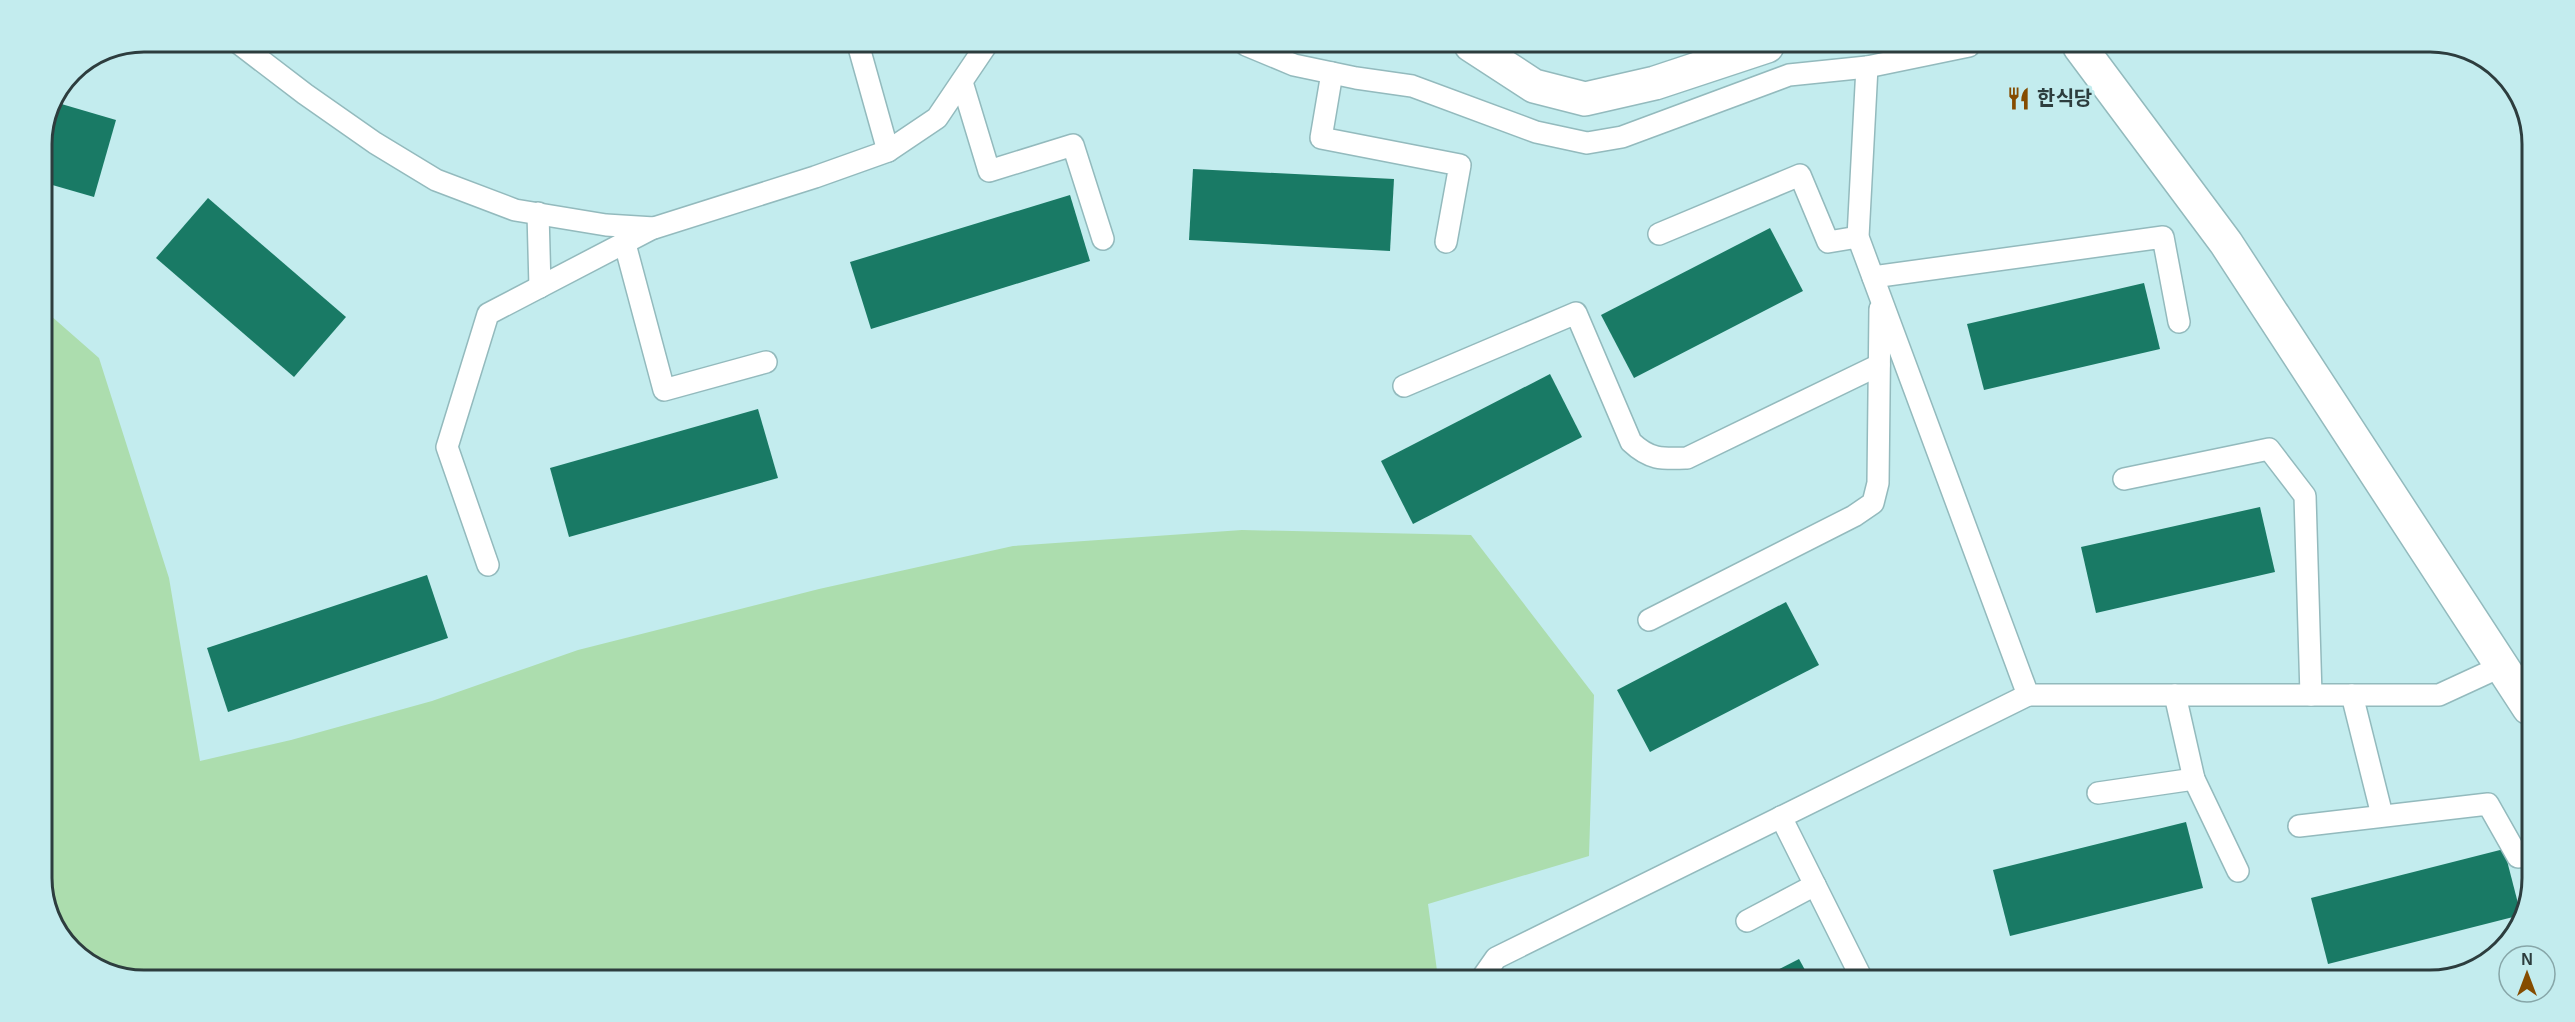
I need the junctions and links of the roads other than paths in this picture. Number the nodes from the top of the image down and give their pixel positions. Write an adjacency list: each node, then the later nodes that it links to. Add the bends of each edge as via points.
1 (250, 52): 13 (lane, via 322,106 436,180 515,210)
2 (860, 52): 12 (lane)
3 (982, 52): 11 (lane)
4 (1263, 52): 10 (lane, via 1294,65)
5 (1482, 52): 6 (street, via 1534,86 1585,99 1654,83)
6 (1749, 52)
7 (1940, 52): 9 (lane)
8 (2084, 52): 29 (street, via 2226,243)
9 (1867, 67): 10 (lane, via 1789,75 1622,137 1587,142 1536,132 1412,86); 16 (lane)
10 (1332, 73): 18 (lane, via 1321,138 1460,165)
11 (962, 82): 12 (lane, via 937,118); 17 (lane, via 989,171 1072,145)
12 (888, 151): 14 (lane)
13 (538, 213): 14 (lane, via 606,225); 20 (lane)
14 (654, 228): 19 (lane)
15 (1659, 234): 16 (lane, via 1800,174 1828,242)
16 (1858, 237): 21 (lane)
17 (1103, 238)
18 (1446, 242)
19 (625, 244): 20 (lane); 23 (lane, via 664,390)
20 (540, 287): 27 (lane, via 488,314 447,447)
21 (1876, 287): 22 (lane, via 2163,237); 24 (lane); 30 (lane)
22 (2179, 322)
23 (766, 362)
24 (1879, 365): 25 (lane, via 1687,458 1663,459 1644,454 1632,442 1576,313); 28 (lane, via 1878,483 1873,503)
25 (1404, 386)
26 (2124, 480): 32 (lane, via 2269,449 2305,496)
27 (488, 566)
28 (1649, 620)
29 (2502, 666): 33 (lane, via 2439,695); 34 (street)
30 (2028, 695): 31 (lane); 38 (lane)
31 (2175, 695): 32 (lane); 35 (lane)
32 (2311, 695): 33 (lane)
33 (2352, 695): 37 (lane)
34 (2522, 697)
35 (2194, 779): 36 (lane); 41 (lane)
36 (2098, 793)
37 (2382, 814): 39 (lane); 40 (lane, via 2488,804)
38 (1781, 817): 42 (lane); 44 (lane, via 1496,958)
39 (2299, 826)
40 (2518, 857)
41 (2238, 871)
42 (1815, 885): 43 (lane); 45 (lane)
43 (1747, 921)
44 (1488, 970)
45 (1858, 970)

